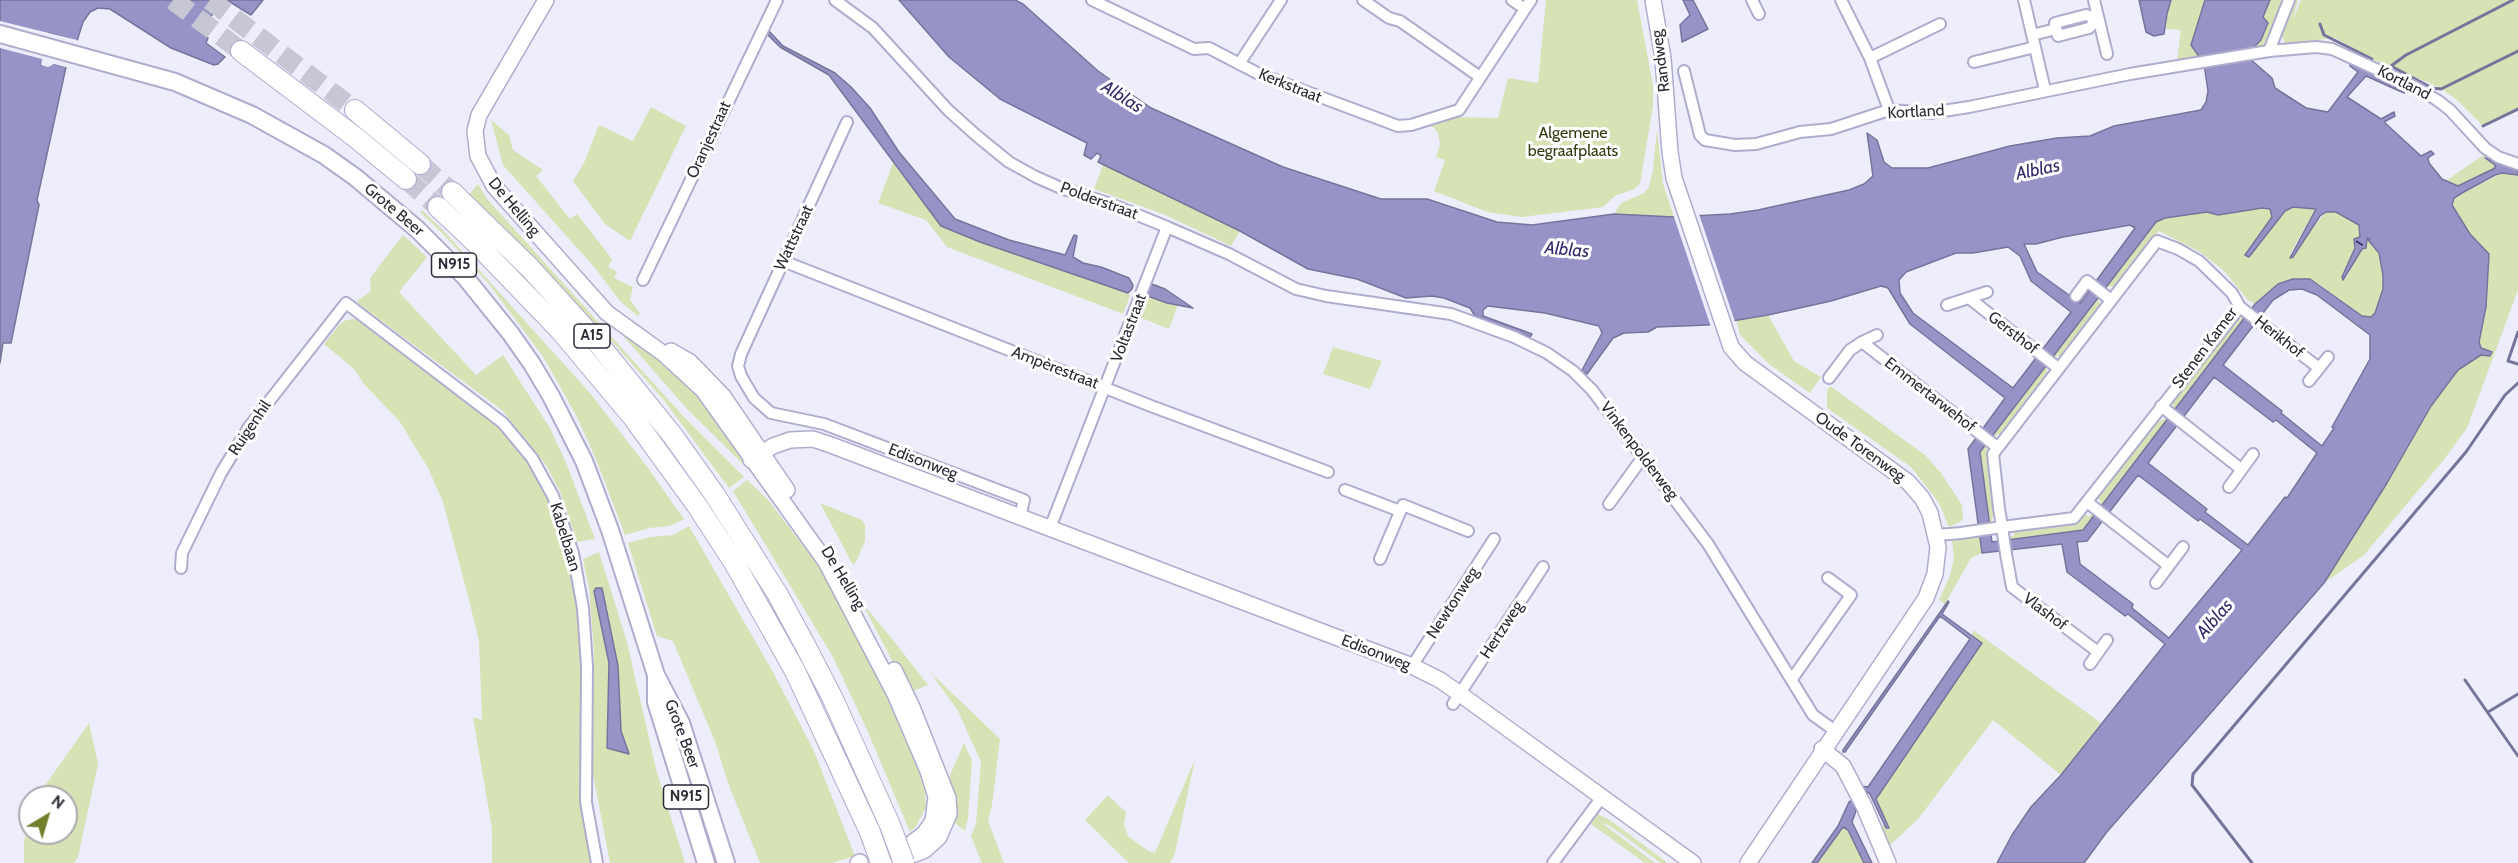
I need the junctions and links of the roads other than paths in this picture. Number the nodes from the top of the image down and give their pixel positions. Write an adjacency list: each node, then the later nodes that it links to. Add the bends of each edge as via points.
1 (546, 0): 62 (street, De Helling, via 479,115 475,139 478,156 494,186 607,313 664,354 703,390)
2 (777, 0): 39 (street, Oranjestraat)
3 (835, 0): 37 (street, Polderstraat, via 873,27 948,110 1009,162 1061,188)
4 (1092, 0): 24 (street, Kerkstraat, via 1194,49 1209,48)
5 (1281, 0): 24 (street)
6 (1363, 0): 26 (street)
7 (1512, 0): 13 (street)
8 (1653, 0): 31 (street, Randweg)
9 (1841, 0): 22 (street)
10 (2024, 0): 17 (street)
11 (2094, 0): 14 (street)
12 (2289, 0): 20 (street)
13 (1528, 4): 26 (street, Kerkstraat)
14 (2098, 19): 17 (street, via 2089,28 2058,36 2056,29); 21 (street)
15 (1940, 24): 22 (street)
16 (0, 34): 88 (main road, Grote Beer / N915, via 175,82 252,115 324,155 417,229 489,305 551,396 598,495)
17 (2032, 35): 18 (street)
18 (2035, 47): 23 (street); 27 (street)
19 (241, 51): 34 (highway)
20 (2269, 51): 27 (street, Kortland); 33 (street, Kortland, via 2316,47 2341,53 2437,100 2485,148)
21 (2107, 54)
22 (1870, 58): 29 (street)
23 (1974, 62)
24 (1239, 64): 26 (street, Kerkstraat, via 1398,126 1459,111)
25 (1684, 71): 29 (street, Kortland, via 1700,135 1713,143 1756,144 1800,132 1831,129)
26 (1480, 77)
27 (2044, 90): 29 (street, Kortland, via 1930,113)
28 (355, 110): 32 (highway)
29 (1889, 110)
30 (847, 122): 38 (street, Wattstraat)
31 (1668, 123): 75 (street, Oude Torenweg, via 1674,178 1731,347 1746,363 1908,482 1926,506)
32 (420, 164)
33 (2518, 164)
34 (406, 179)
35 (452, 192): 94 (highway, A15, bridge, via 530,268 597,342 673,436 719,501 778,595 837,708 890,825)
36 (438, 207): 98 (highway, A15, bridge, via 560,330 632,416 702,513 795,671 831,743)
37 (1167, 227): 46 (street, Polderstraat, via 1296,289); 56 (street, Voltastraat)
38 (783, 261): 50 (street, Wattstraat); 56 (street, Ampèrestraat)
39 (643, 280)
40 (1987, 292): 42 (street, Gersthof)
41 (2076, 296): 43 (street, via 2087,281)
42 (1969, 298): 45 (street, Gersthof); 52 (street, Gersthof)
43 (2109, 298): 47 (street, Stenen Kamer, via 2157,240 2199,261 2232,293); 52 (street, Stenen Kamer)
44 (346, 303): 81 (street, Ruigenhil, via 249,427 182,552); 95 (street, Kabelbaan, via 503,423 532,458 553,496 573,553 583,608 586,802)
45 (1947, 306)
46 (1416, 307): 63 (street, Vinkenpolderweg, via 1451,314 1548,353 1592,390)
47 (2240, 307): 53 (street, Herikhof); 57 (street, Stenen Kamer)
48 (1877, 335): 49 (street, Emmertarwehof)
49 (1862, 342): 54 (street, Emmertarwehof); 59 (street, Emmertarwehof)
50 (741, 354): 58 (street, Edisonweg, via 741,376 766,410)
51 (2328, 357): 53 (street, Herikhof)
52 (2055, 366): 59 (street, Stenen Kamer)
53 (2319, 368): 55 (street, Herikhof)
54 (1829, 378)
55 (2309, 381)
56 (1105, 388): 65 (street, Ampèrestraat); 72 (street, Voltastraat)
57 (2164, 410): 64 (street); 69 (street, Stenen Kamer)
58 (839, 430): 60 (street); 71 (street, Edisonweg, via 1024,500)
59 (1994, 444): 74 (street)
60 (831, 445): 62 (street, Edisonweg, via 813,439 790,440); 71 (street, Edisonweg)
61 (2253, 454): 64 (street)
62 (756, 457): 94 (street, De Helling, via 826,562 873,648 928,771 936,797 933,821)
63 (1640, 462): 68 (street); 89 (street, Vinkenpolderweg, via 1708,544)
64 (2241, 469): 66 (street)
65 (1328, 472)
66 (2229, 487)
67 (1345, 490): 70 (street)
68 (1609, 504)
69 (2091, 504): 74 (street, Stenen Kamer, via 2074,518); 79 (street)
70 (1400, 511): 73 (street, via 1402,505); 78 (street)
71 (1020, 517): 72 (street, Edisonweg)
72 (1050, 528): 87 (street, Edisonweg)
73 (1468, 531)
74 (2000, 531): 75 (street, Stenen Kamer); 85 (street, Vlashof, via 2012,587)
75 (1936, 536): 91 (street, Oude Torenweg, via 1936,566 1926,598)
76 (1494, 539): 87 (street, Newtonweg)
77 (2183, 547): 79 (street)
78 (1380, 559)
79 (2169, 566): 83 (street)
80 (1544, 567): 90 (street, Hertzweg)
81 (181, 568)
82 (1828, 578): 89 (street, via 1851,595)
83 (2156, 583)
84 (2107, 640): 85 (street)
85 (2098, 652): 86 (street)
86 (2090, 664)
87 (1412, 666): 90 (street, Edisonweg, via 1440,680)
88 (656, 675): 96 (main road, Grote Beer / N915, via 656,702); 97 (main road, Grote Beer / N915, via 681,723)
89 (1792, 679): 91 (street, Vinkenpolderweg, via 1814,715)
90 (1456, 699): 93 (street, Edisonweg)
91 (1834, 730): 92 (street, Oude Torenweg)
92 (1822, 749): 101 (street, Oude Torenweg); 102 (street, via 1843,766)
93 (1602, 797): 99 (street); 100 (street, Edisonweg)
94 (910, 853)
95 (597, 863)
96 (706, 863)
97 (726, 863)
98 (881, 863)
99 (1553, 863)
100 (1693, 863)
101 (1748, 863)
102 (1888, 863)

